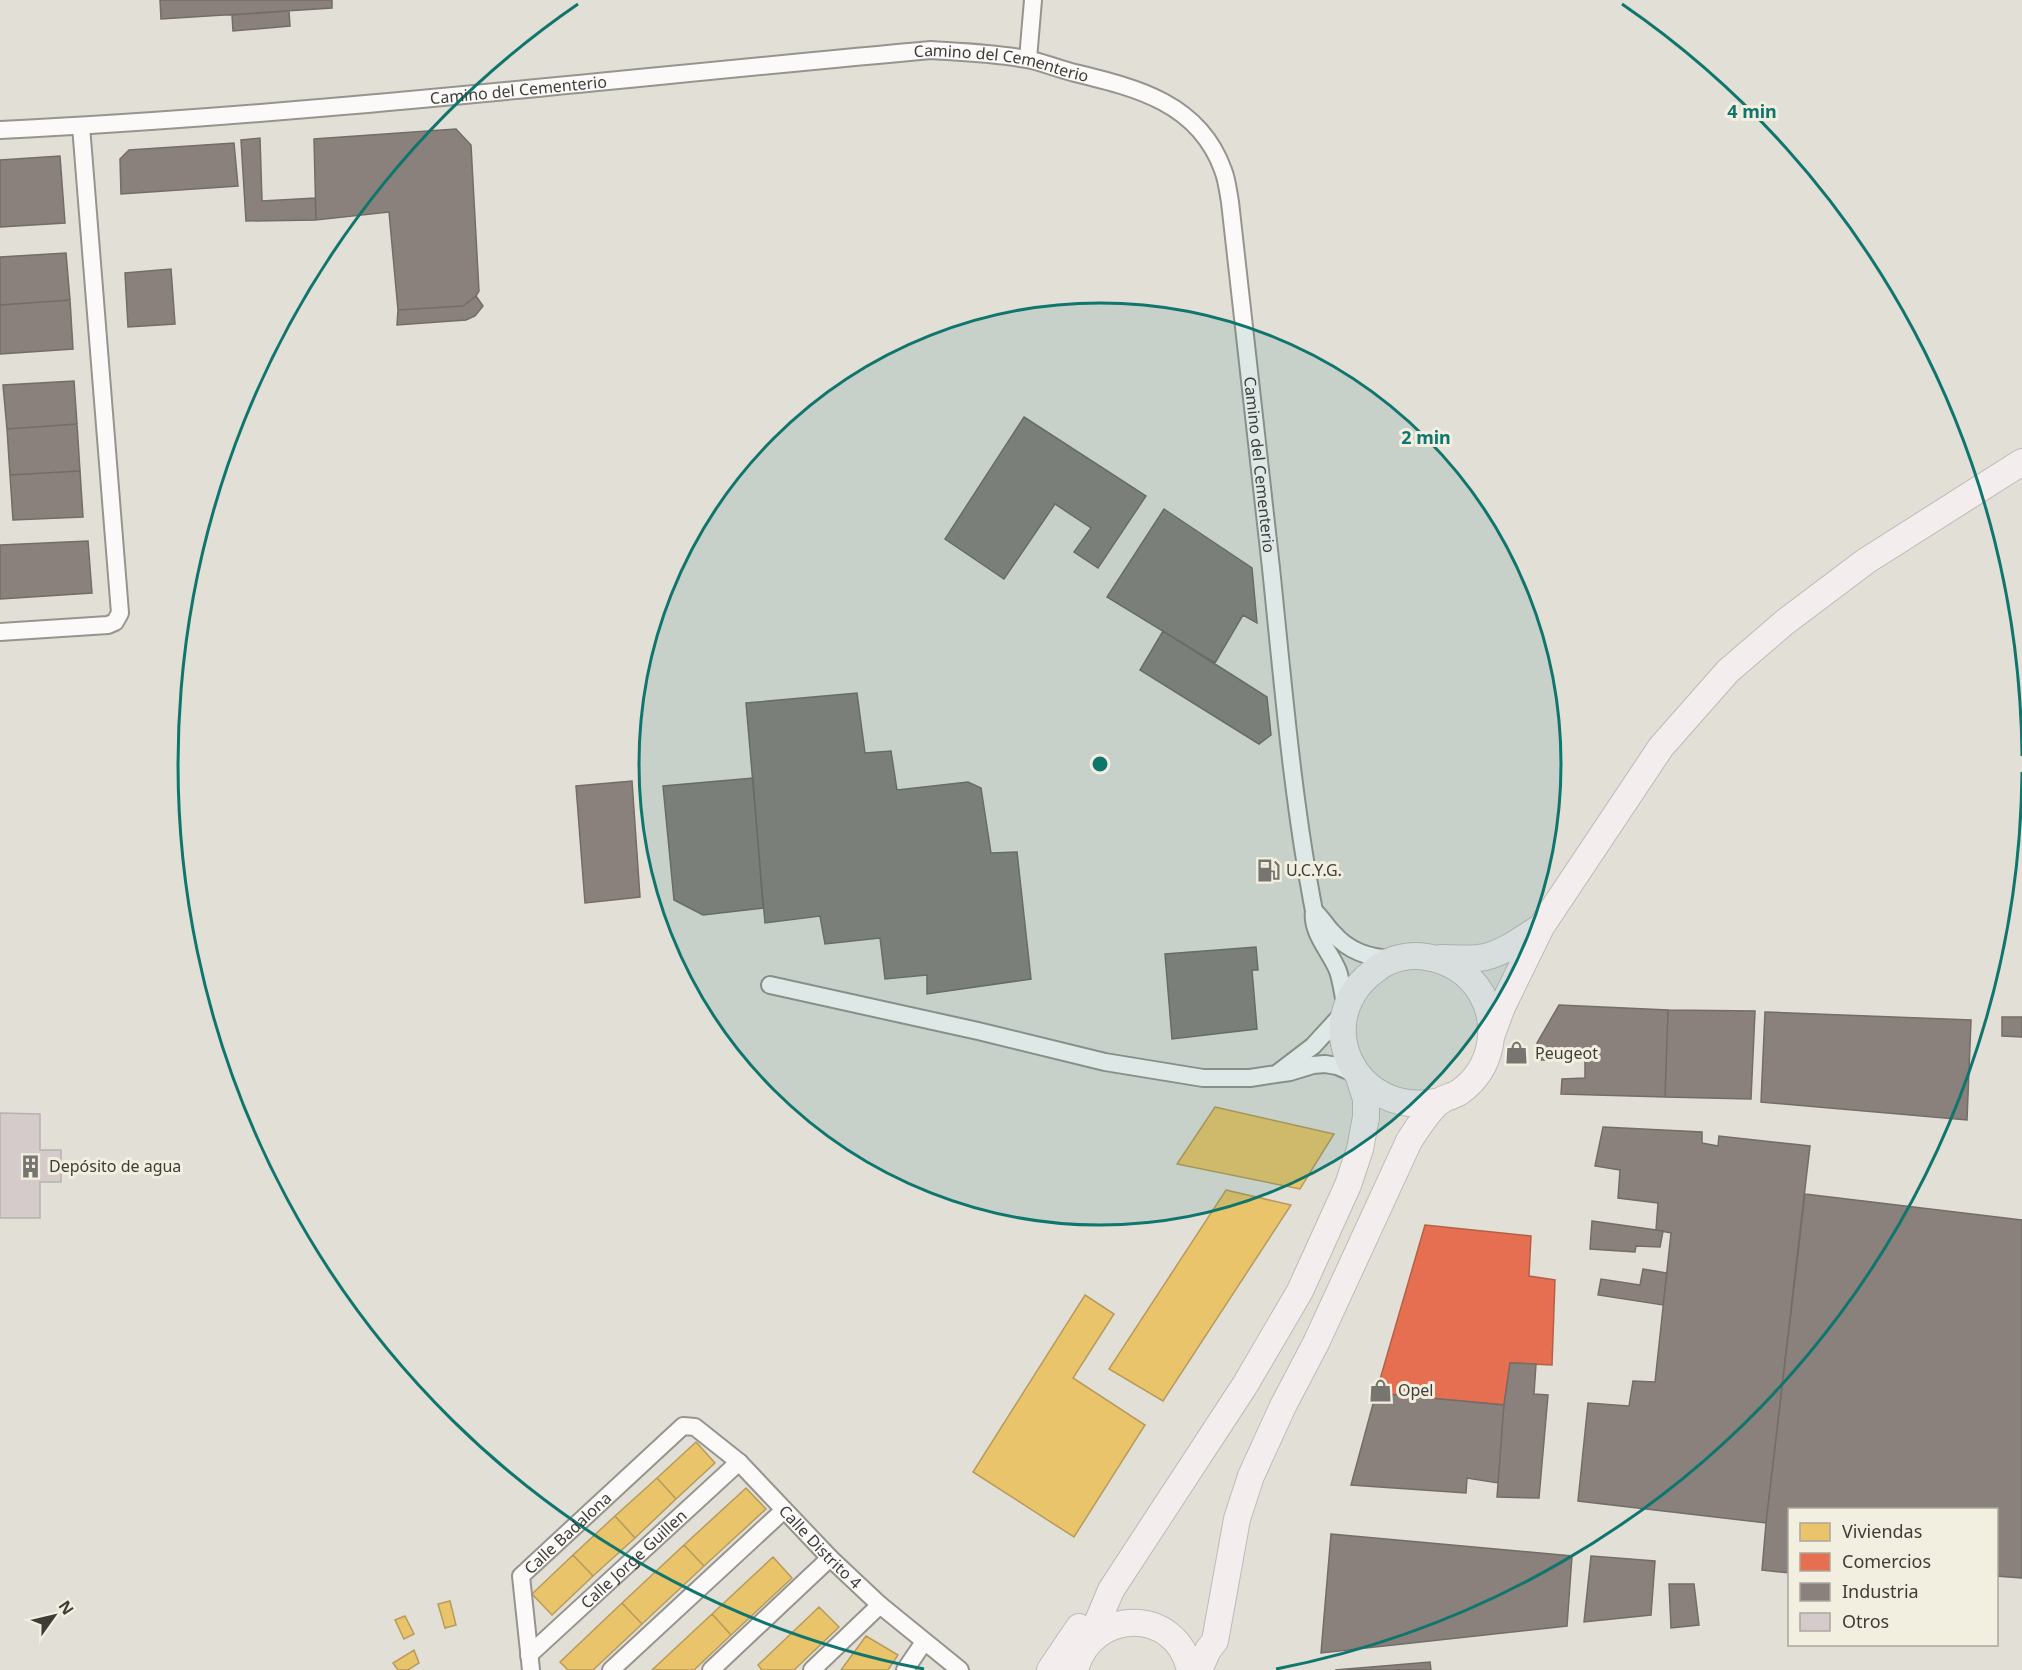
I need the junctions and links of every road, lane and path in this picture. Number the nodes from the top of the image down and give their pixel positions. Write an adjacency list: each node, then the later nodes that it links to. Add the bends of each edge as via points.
1 (1033, 0): 2 (street)
2 (1028, 59): 3 (street, Camino del Cementerio, via 931,50 391,103); 7 (street, Camino del Cementerio, via 1135,88 1174,107 1210,144 1223,171 1233,223 1291,762)
3 (81, 126): 4 (street, Camino del Cementerio); 6 (street, via 120,613 108,626)
4 (0, 130)
5 (2022, 462): 8 (main road, via 1866,561 1728,671 1661,747)
6 (0, 632)
7 (1314, 911): 10 (street, via 1352,950 1378,959); 12 (street, Camino del Cementerio, via 1319,936 1342,984)
8 (1541, 927): 9 (main road, via 1487,956); 13 (main road)
9 (1435, 958): 10 (main road); 13 (main road, via 1451,964 1477,986 1490,1017)
10 (1395, 959): 12 (main road, via 1381,965 1358,985)
11 (770, 985): 14 (street, via 1105,1062 1203,1078 1250,1078)
12 (1346, 1010): 14 (street, via 1313,1046); 15 (main road, via 1345,1045)
13 (1492, 1034): 16 (main road, via 1487,1058 1476,1077 1460,1092)
14 (1278, 1073): 15 (street, via 1325,1064)
15 (1359, 1076): 16 (main road, via 1382,1096 1396,1102 1426,1105); 21 (main road, via 1366,1099 1360,1149 1300,1291 1245,1385)
16 (1441, 1101): 23 (main road, via 1405,1149 1251,1476 1237,1519)
17 (683, 1426): 18 (street, Calle Distrito 4, via 695,1427); 26 (street, Calle Badalona, via 521,1576)
18 (740, 1462): 19 (street, Calle Distrito 4); 26 (street, Calle Jorge Guillen)
19 (784, 1510): 20 (street, Calle Distrito 4); 27 (street)
20 (830, 1558): 22 (street, Calle Distrito 4); 28 (street)
21 (1111, 1590): 25 (main road); 32 (main road, via 1088,1614)
22 (880, 1605): 24 (street, Calle Distrito 4); 29 (street)
23 (1215, 1641): 34 (main road); 35 (main road)
24 (924, 1642): 30 (street); 31 (street, Calle Distrito 4)
25 (1076, 1660): 33 (main road, via 1103,1630 1119,1623 1136,1622 1167,1634 1188,1660)
26 (530, 1662)
27 (611, 1670)
28 (711, 1670)
29 (812, 1670)
30 (904, 1670)
31 (960, 1670)
32 (1050, 1670)
33 (1190, 1670)
34 (1199, 1670)
35 (1212, 1670)

